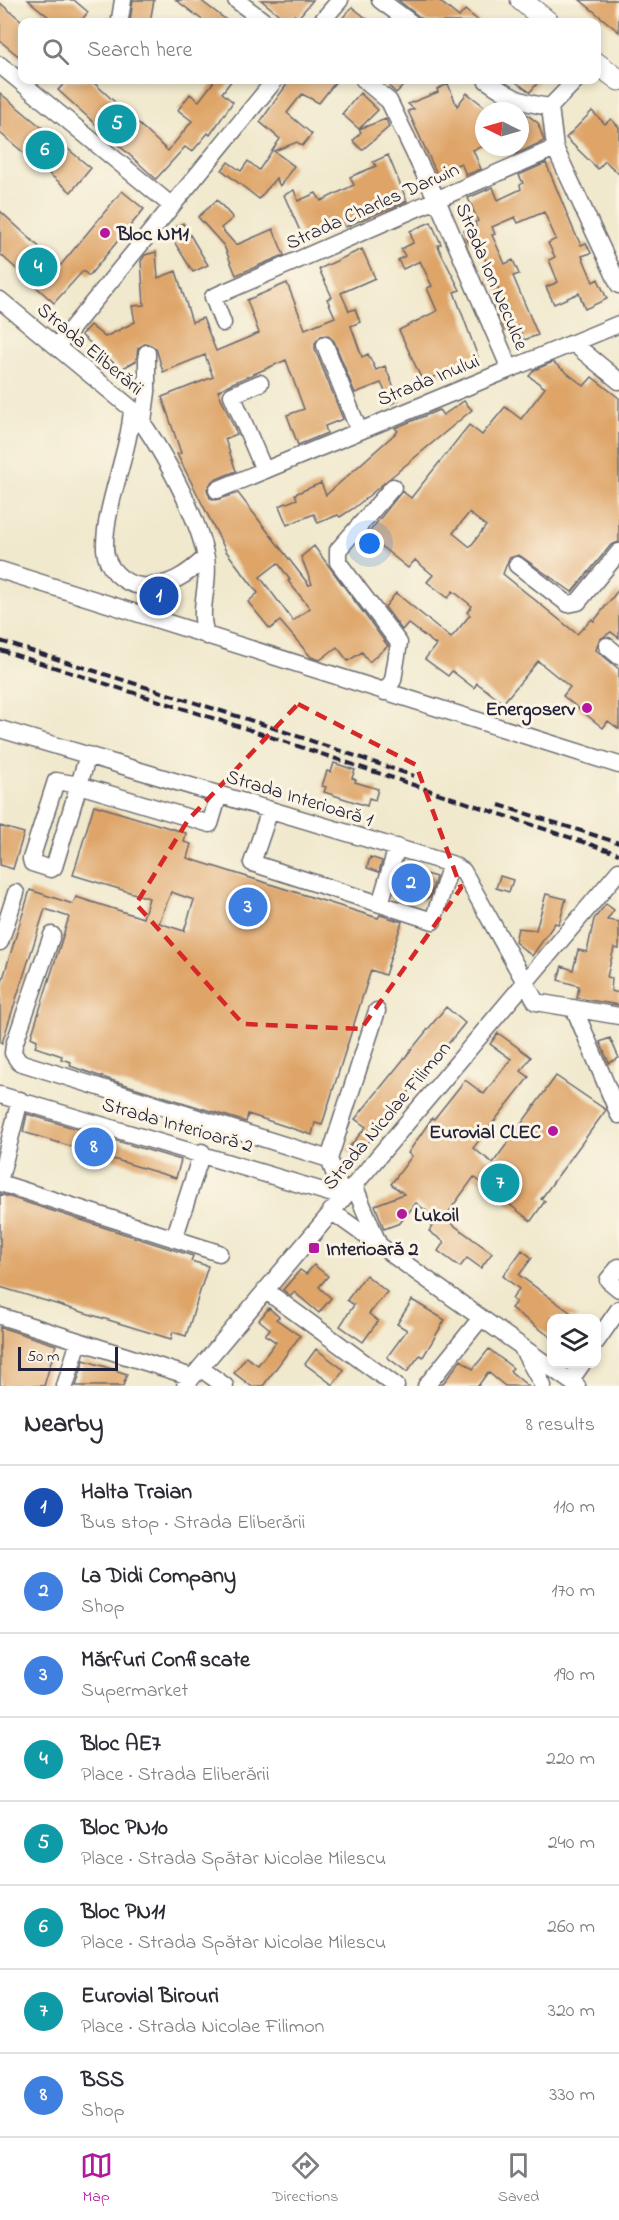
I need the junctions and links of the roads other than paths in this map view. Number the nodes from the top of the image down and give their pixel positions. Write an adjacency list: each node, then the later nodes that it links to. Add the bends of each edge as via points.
1 (123, 0): 6 (street)
2 (236, 0): 7 (street)
3 (340, 0): 8 (street)
4 (380, 0): 9 (street)
5 (521, 0): 10 (main road)
6 (120, 18)
7 (260, 18)
8 (324, 18)
9 (405, 18)
10 (543, 18)
11 (0, 65): 13 (street)
12 (601, 66): 14 (main road)
13 (18, 80)
14 (619, 80)
15 (23, 84): 23 (street)
16 (272, 84): 23 (street)
17 (369, 84): 22 (street, Strada Ion Neculce, via 389,101)
18 (491, 84): 20 (street, via 510,98)
19 (572, 84): 20 (street)
20 (550, 107): 21 (street)
21 (555, 148): 22 (street, Strada Charles Darwin); 24 (street)
22 (437, 200): 26 (street, Strada Charles Darwin, via 213,297); 32 (street, Strada Ion Neculce)
23 (172, 206): 29 (street)
24 (619, 285)
25 (0, 300): 29 (street, Strada Eliberării)
26 (223, 323)
27 (619, 324): 28 (street, Strada Inului)
28 (573, 343): 32 (street, Strada Inului); 33 (street)
29 (58, 345): 35 (street, Strada Eliberării)
30 (325, 345): 36 (street)
31 (147, 353): 35 (street)
32 (510, 369): 36 (street, Strada Inului)
33 (619, 381)
34 (260, 383): 37 (street, via 232,395)
35 (138, 415): 41 (street, Strada Eliberării, via 186,503); 41 (street, via 107,528 105,552 111,567 121,578 136,585 154,587 175,581)
36 (359, 431): 37 (street, Strada Inului)
37 (259, 472): 39 (street, Strada Inului)
38 (393, 487): 45 (street, via 336,556 399,643 393,680)
39 (217, 490)
40 (619, 552): 42 (street, via 578,602 568,604)
41 (206, 557): 44 (street, Strada Eliberării, via 202,616)
42 (517, 565)
43 (0, 570): 44 (street)
44 (207, 636): 45 (street)
45 (385, 692): 48 (street)
46 (0, 729): 47 (street, Strada Interioară 1)
47 (88, 755): 49 (street); 50 (street, Strada Interioară 1)
48 (619, 765)
49 (79, 784): 49 (street, via 56,783 32,863 54,867); 50 (street, via 210,824)
50 (219, 794): 51 (street, Strada Interioară 1)
51 (270, 810): 52 (street, Strada Interioară 1); 56 (street, via 252,863)
52 (396, 847): 53 (street, Strada Interioară 1); 56 (street)
53 (452, 864): 56 (street, via 434,921); 59 (street, via 463,871)
54 (619, 871): 59 (street, Strada Nicolae Filimon)
55 (16, 893): 58 (street)
56 (380, 904)
57 (52, 935): 67 (street, via 14,1045 13,1053 19,1062)
58 (0, 942)
59 (524, 984): 60 (street, via 536,1002); 70 (street, Strada Nicolae Filimon)
60 (574, 1008): 62 (street); 65 (street)
61 (377, 1011): 67 (street)
62 (619, 1016)
63 (0, 1095): 64 (street, Strada Interioară 2)
64 (20, 1100): 66 (street, Strada Interioară 2); 68 (street)
65 (619, 1115)
66 (202, 1152): 70 (street, Strada Interioară 2); 72 (street)
67 (328, 1159): 70 (street)
68 (0, 1178)
69 (0, 1183): 72 (street)
70 (349, 1191): 71 (street, Strada Nicolae Filimon); 73 (street)
71 (331, 1210): 73 (street); 77 (street, Strada Nicolae Filimon)
72 (174, 1239): 74 (street)
73 (378, 1244): 80 (street)
74 (219, 1253)
75 (619, 1267): 76 (street, via 608,1280)
76 (619, 1289)
77 (265, 1290): 85 (street, Strada Nicolae Filimon); 89 (street)
78 (619, 1309): 81 (street)
79 (0, 1316): 82 (street)
80 (481, 1318): 83 (street); 90 (street)
81 (601, 1336)
82 (79, 1341): 85 (street); 87 (street)
83 (522, 1347): 86 (street); 91 (street)
84 (580, 1368): 86 (street)
85 (192, 1377): 88 (street)
86 (574, 1384)
87 (65, 1386)
88 (225, 1386)
89 (396, 1386)
90 (426, 1386)
91 (543, 1386)

